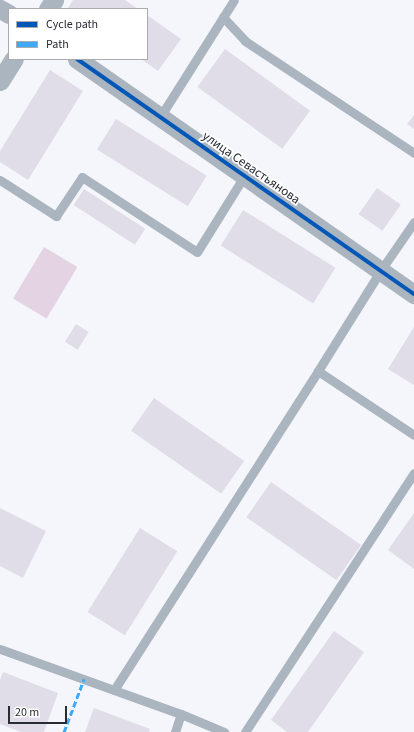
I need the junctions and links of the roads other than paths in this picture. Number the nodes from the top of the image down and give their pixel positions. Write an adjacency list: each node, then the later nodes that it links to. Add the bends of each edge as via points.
1 (234, 0): 2 (lane)
2 (223, 17): 6 (lane); 7 (lane, via 245,41)
3 (13, 60): 5 (street)
4 (78, 60): 6 (street, улица Севастьянова)
5 (0, 81)
6 (160, 117): 8 (street, улица Севастьянова)
7 (414, 153)
8 (245, 176): 9 (lane, via 196,252 82,177 56,216); 11 (street, улица Севастьянова)
9 (0, 180)
10 (414, 222): 11 (lane)
11 (381, 270): 12 (street, улица Севастьянова); 13 (lane)
12 (414, 294)
13 (318, 371): 14 (lane); 17 (lane)
14 (414, 435)
15 (414, 473): 21 (lane)
16 (0, 649): 17 (lane)
17 (114, 690): 18 (lane)
18 (181, 714): 19 (lane); 20 (lane)
19 (175, 732)
20 (224, 732)
21 (245, 732)

